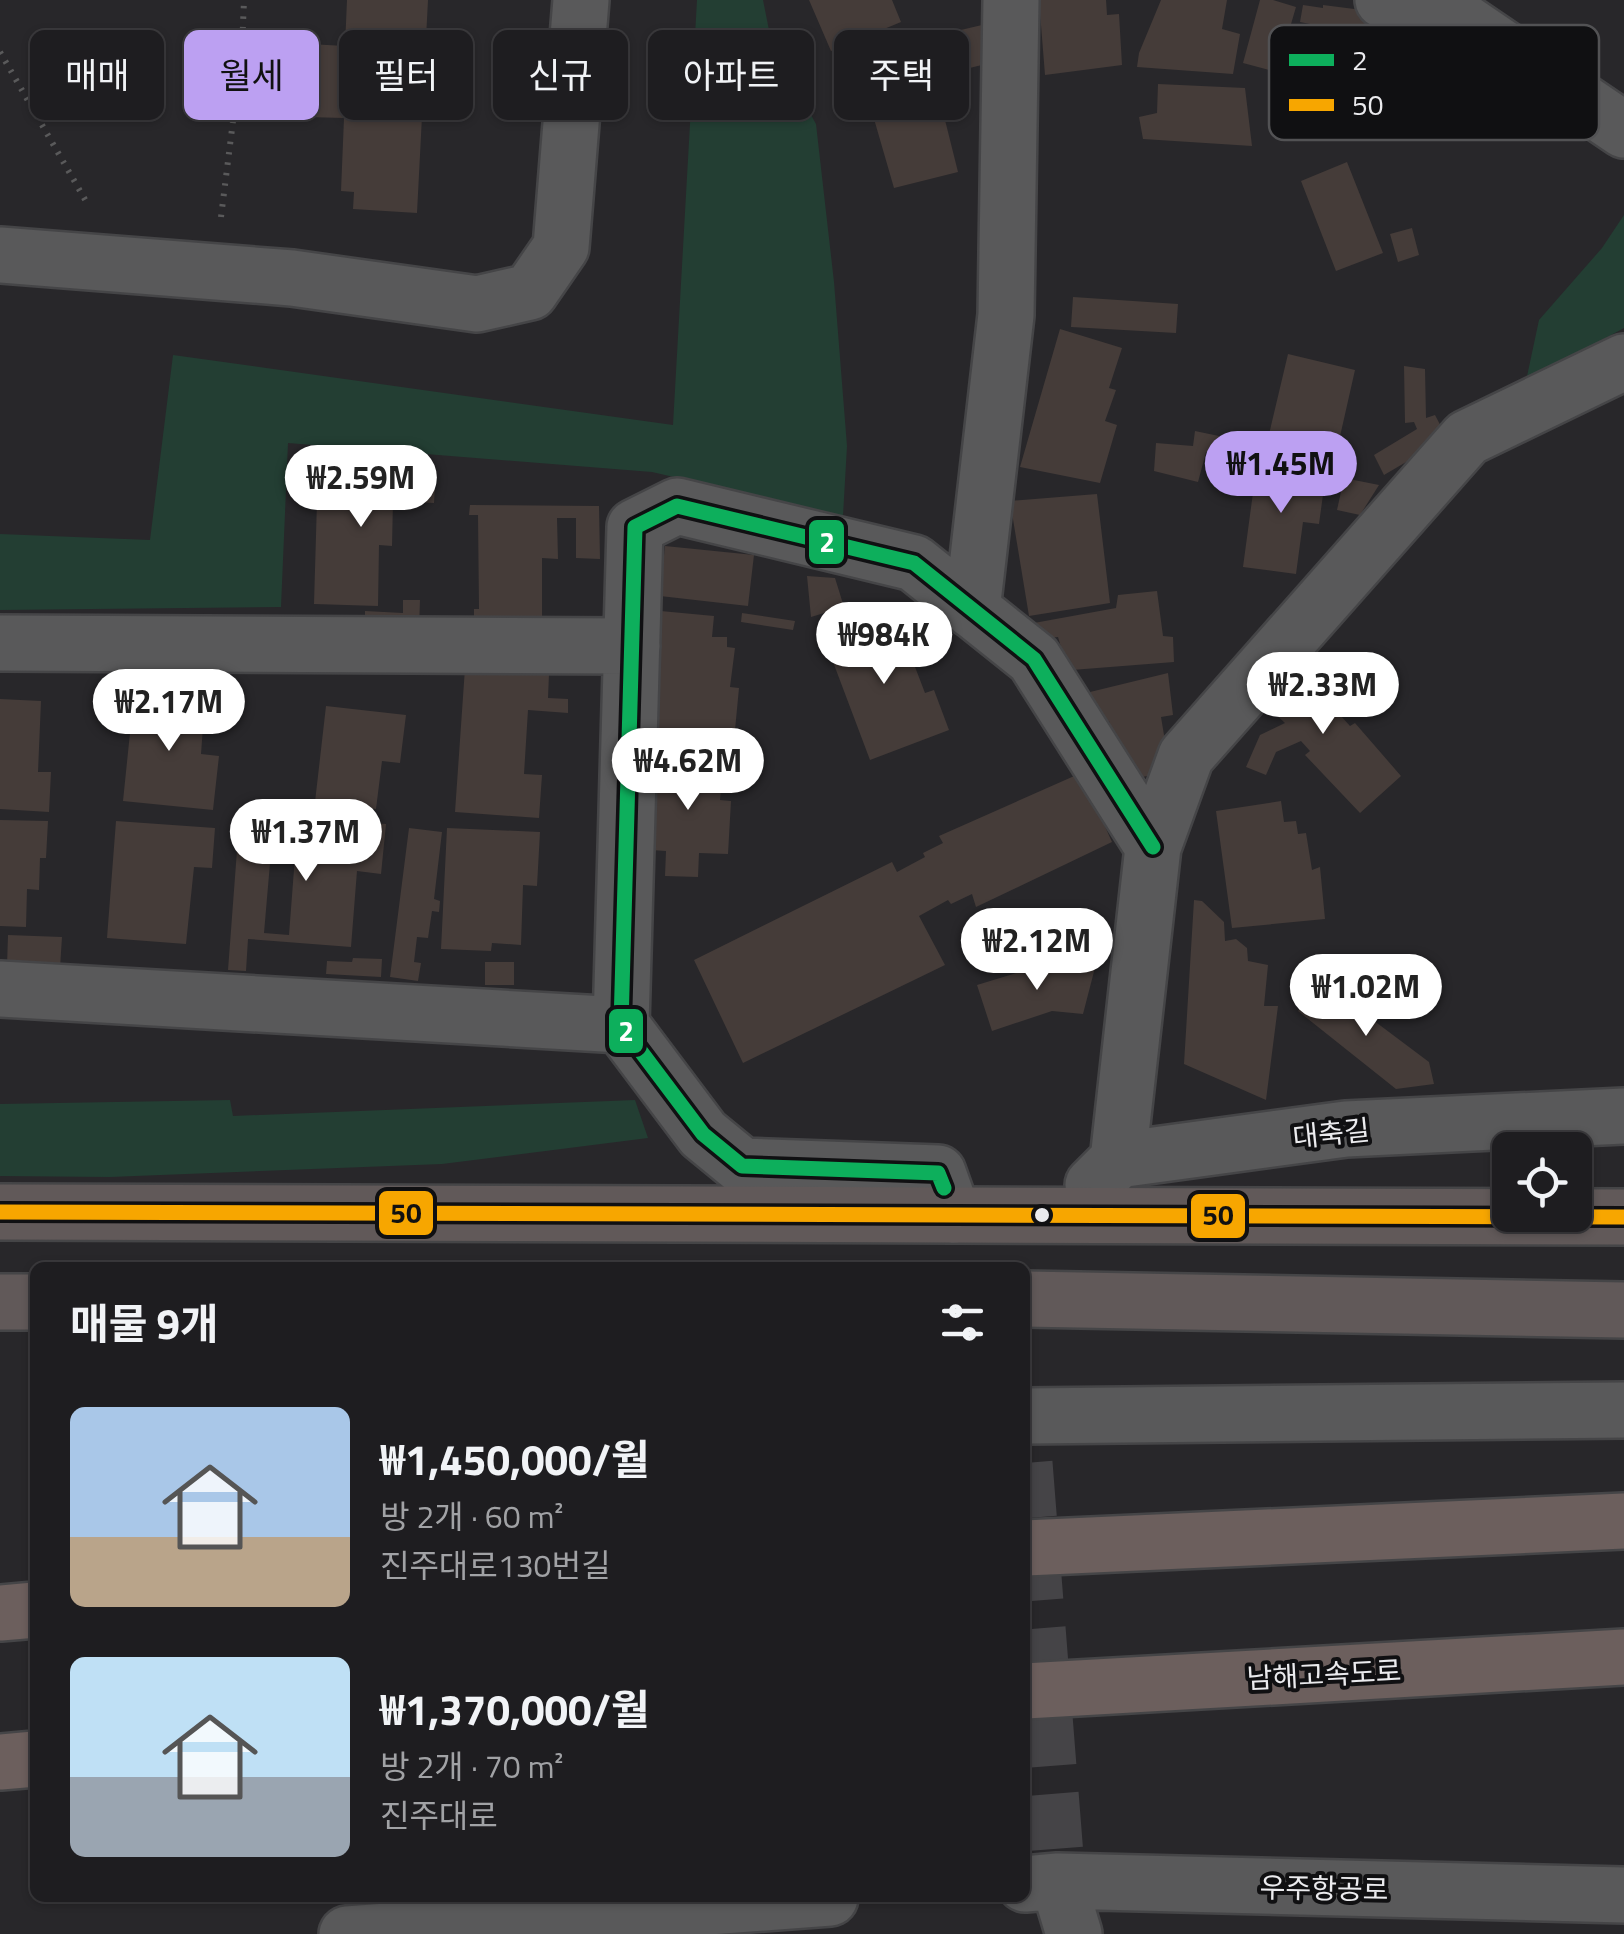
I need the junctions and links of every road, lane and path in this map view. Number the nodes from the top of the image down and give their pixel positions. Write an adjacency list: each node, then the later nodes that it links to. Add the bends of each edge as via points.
1 (244, 0): 11 (path)
2 (581, 0): 11 (street, via 560,247 530,292 477,304)
3 (1010, 0): 13 (street, via 1006,315)
4 (1383, 0): 5 (street)
5 (1469, 25)
6 (0, 52): 10 (path)
7 (1599, 113): 8 (street)
8 (1624, 130)
9 (0, 254): 10 (street)
10 (122, 265): 11 (street)
11 (215, 271)
12 (1624, 362): 16 (street, via 1467,438 1186,756)
13 (972, 610): 15 (street, via 914,563 676,506 635,527); 16 (street, via 1034,659)
14 (0, 644): 15 (street)
15 (632, 646): 18 (street)
16 (1153, 847): 20 (street)
17 (0, 989): 18 (street)
18 (621, 1025): 22 (street, via 702,1134 742,1166 938,1172)
19 (1624, 1116): 20 (street, 대축길, via 1346,1129)
20 (1118, 1160): 23 (street)
21 (0, 1212): 22 (main road)
22 (953, 1215): 23 (main road)
23 (1062, 1216): 24 (main road)
24 (1624, 1217)
25 (1030, 1300): 28 (main road)
26 (0, 1302): 27 (main road)
27 (30, 1302)
28 (1624, 1310)
29 (1624, 1410): 30 (street)
30 (1030, 1416)
31 (1624, 1521): 32 (highway)
32 (1030, 1548)
33 (30, 1610): 34 (highway)
34 (0, 1612)
35 (1624, 1657): 36 (highway, 남해고속도로)
36 (1030, 1692)
37 (30, 1759): 38 (highway)
38 (0, 1762)
39 (1041, 1883): 40 (street, 우주항공로); 43 (street)
40 (1624, 1895)
41 (776, 1902): 42 (street)
42 (347, 1934)
43 (1074, 1934)

